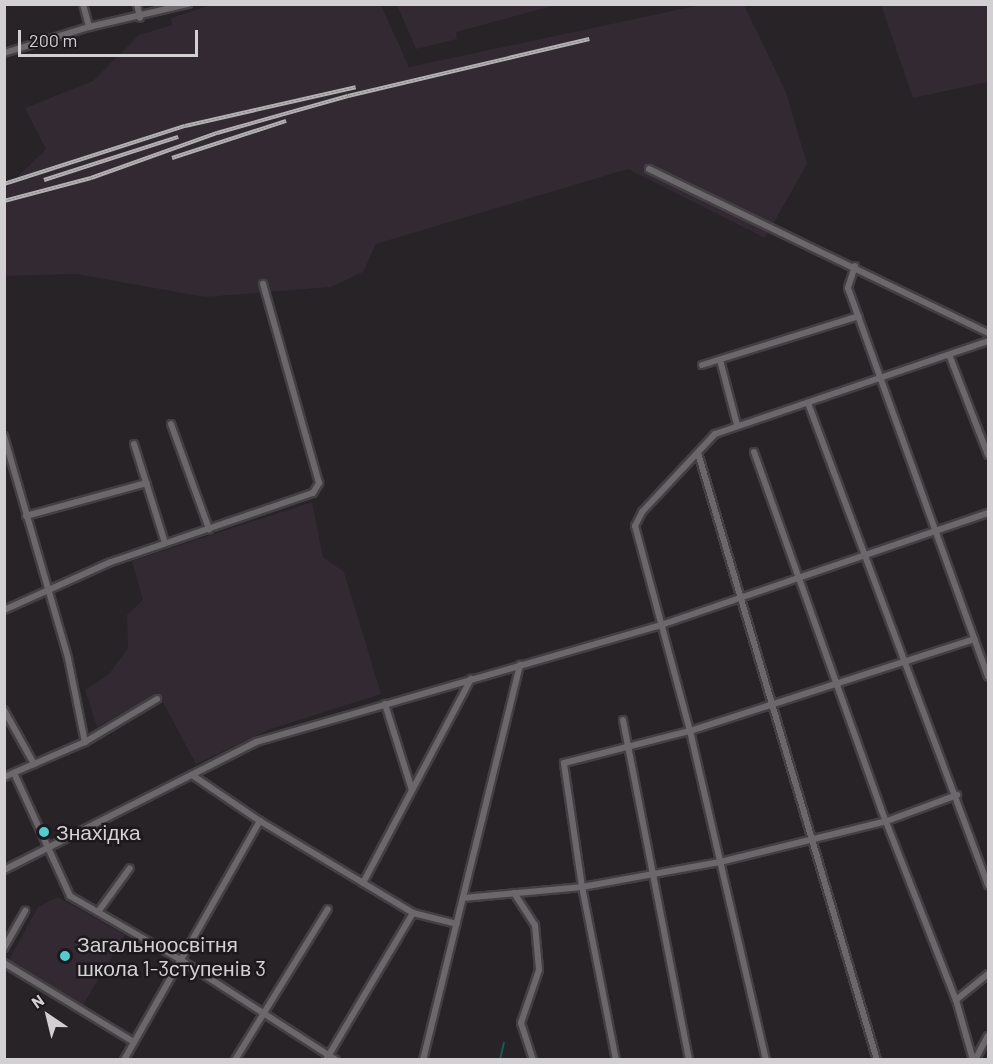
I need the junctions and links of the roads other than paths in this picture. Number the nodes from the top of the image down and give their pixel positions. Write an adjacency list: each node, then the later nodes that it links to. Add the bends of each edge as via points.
1 (83, 4): 5 (street)
2 (137, 4): 4 (street)
3 (188, 4): 4 (street)
4 (140, 18): 5 (street)
5 (89, 27): 6 (street)
6 (4, 53)
7 (649, 169): 8 (street)
8 (855, 266): 10 (street, via 848,288); 11 (street)
9 (263, 284): 28 (street, via 319,483 313,493)
10 (859, 316): 14 (street); 16 (street)
11 (988, 333)
12 (988, 340): 13 (street)
13 (950, 357): 16 (street); 24 (street)
14 (720, 360): 15 (street); 19 (street)
15 (702, 365)
16 (881, 379): 17 (street); 29 (street)
17 (808, 404): 19 (street); 31 (street)
18 (171, 424): 28 (street)
19 (737, 425): 23 (street, via 715,434)
20 (4, 436): 27 (street)
21 (134, 444): 25 (street)
22 (754, 452): 32 (street)
23 (698, 453): 34 (street); 36 (street, via 642,512 635,526)
24 (988, 455)
25 (147, 483): 27 (street); 30 (street)
26 (988, 513): 29 (street)
27 (26, 516): 33 (street)
28 (208, 529): 30 (street)
29 (935, 530): 31 (street); 37 (street)
30 (165, 543): 33 (street)
31 (863, 556): 32 (street); 38 (street)
32 (799, 577): 34 (street); 42 (street)
33 (46, 592): 35 (street); 49 (street, via 68,658)
34 (739, 598): 36 (street); 45 (street)
35 (4, 610)
36 (661, 625): 39 (street); 48 (street)
37 (975, 639): 38 (street); 40 (street)
38 (903, 664): 42 (street); 56 (street)
39 (520, 665): 41 (street); 69 (street)
40 (988, 677)
41 (471, 679): 44 (street); 55 (street)
42 (840, 684): 45 (street); 58 (street)
43 (157, 699): 49 (street)
44 (385, 704): 53 (street, via 256,741); 55 (street)
45 (771, 705): 48 (street); 59 (street)
46 (4, 710): 51 (street)
47 (623, 720): 50 (street)
48 (690, 731): 50 (street); 61 (street)
49 (85, 742): 51 (street)
50 (628, 747): 64 (street); 67 (street, via 564,763)
51 (34, 764): 52 (street)
52 (14, 773): 54 (street); 60 (street)
53 (192, 775): 57 (street); 60 (street)
54 (4, 777)
55 (412, 790): 65 (street)
56 (957, 795): 58 (street); 66 (street)
57 (260, 821): 65 (street); 76 (street)
58 (887, 821): 59 (street); 79 (street)
59 (813, 841): 61 (street); 92 (street)
60 (50, 848): 63 (street); 72 (street, via 70,896)
61 (720, 862): 64 (street); 91 (street)
62 (130, 868): 72 (street)
63 (4, 870)
64 (651, 876): 67 (street); 90 (street)
65 (363, 883): 73 (street)
66 (988, 885)
67 (582, 887): 68 (street); 89 (street)
68 (514, 893): 69 (street); 88 (street, via 533,919 536,932 539,970 521,1023)
69 (463, 898): 74 (street)
70 (328, 909): 80 (street)
71 (25, 911): 75 (street)
72 (98, 912): 76 (street)
73 (413, 913): 74 (street); 83 (street)
74 (457, 924): 87 (street)
75 (4, 948)
76 (181, 960): 80 (street); 82 (street)
77 (4, 963): 82 (street)
78 (988, 974): 79 (street)
79 (956, 1000): 93 (street)
80 (263, 1015): 83 (street); 85 (street)
81 (988, 1036): 93 (street)
82 (134, 1042): 84 (street)
83 (328, 1057): 86 (street)
84 (124, 1059)
85 (235, 1059)
86 (336, 1059)
87 (423, 1059)
88 (533, 1059)
89 (616, 1059)
90 (689, 1059)
91 (766, 1059)
92 (877, 1059)
93 (974, 1059)

